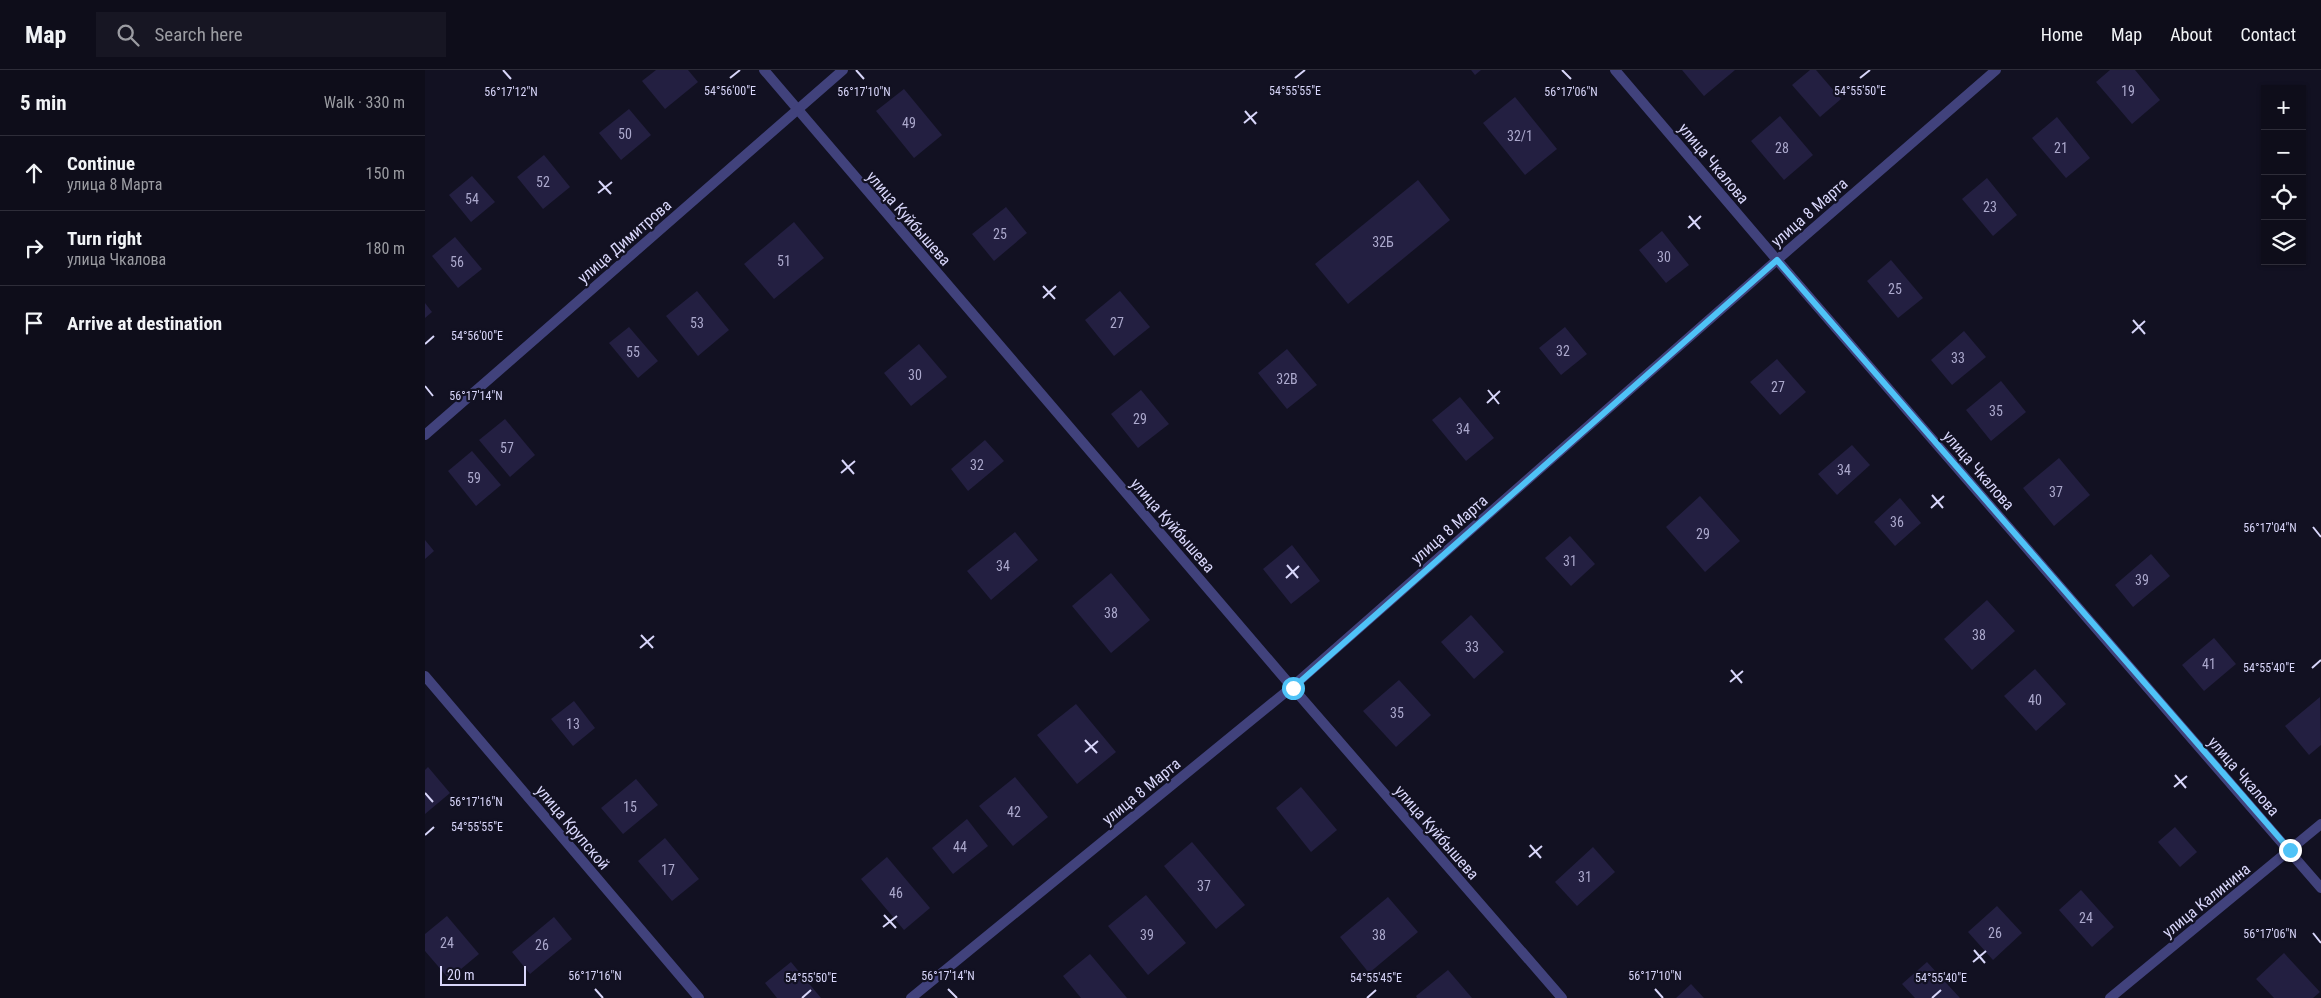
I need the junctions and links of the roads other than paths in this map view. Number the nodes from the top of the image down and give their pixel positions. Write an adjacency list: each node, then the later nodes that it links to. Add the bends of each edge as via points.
1 (764, 70): 5 (street, улица Куйбышева)
2 (843, 70): 5 (street, улица Димитрова)
3 (1615, 70): 6 (street, улица Чкалова)
4 (1996, 70): 6 (street, улица 8 Марта)
5 (797, 110): 7 (street, улица Димитрова); 9 (street, улица Куйбышева)
6 (1777, 260): 9 (street, улица 8 Марта); 11 (street, улица Чкалова)
7 (425, 435)
8 (425, 676): 13 (street, улица Крупской)
9 (1293, 688): 14 (street, улица 8 Марта); 15 (street, улица Куйбышева)
10 (2321, 824): 11 (street, улица Калинина)
11 (2290, 850): 12 (street, улица Чкалова); 16 (street, улица Калинина)
12 (2321, 888)
13 (699, 998)
14 (911, 998)
15 (1562, 998)
16 (2110, 998)

